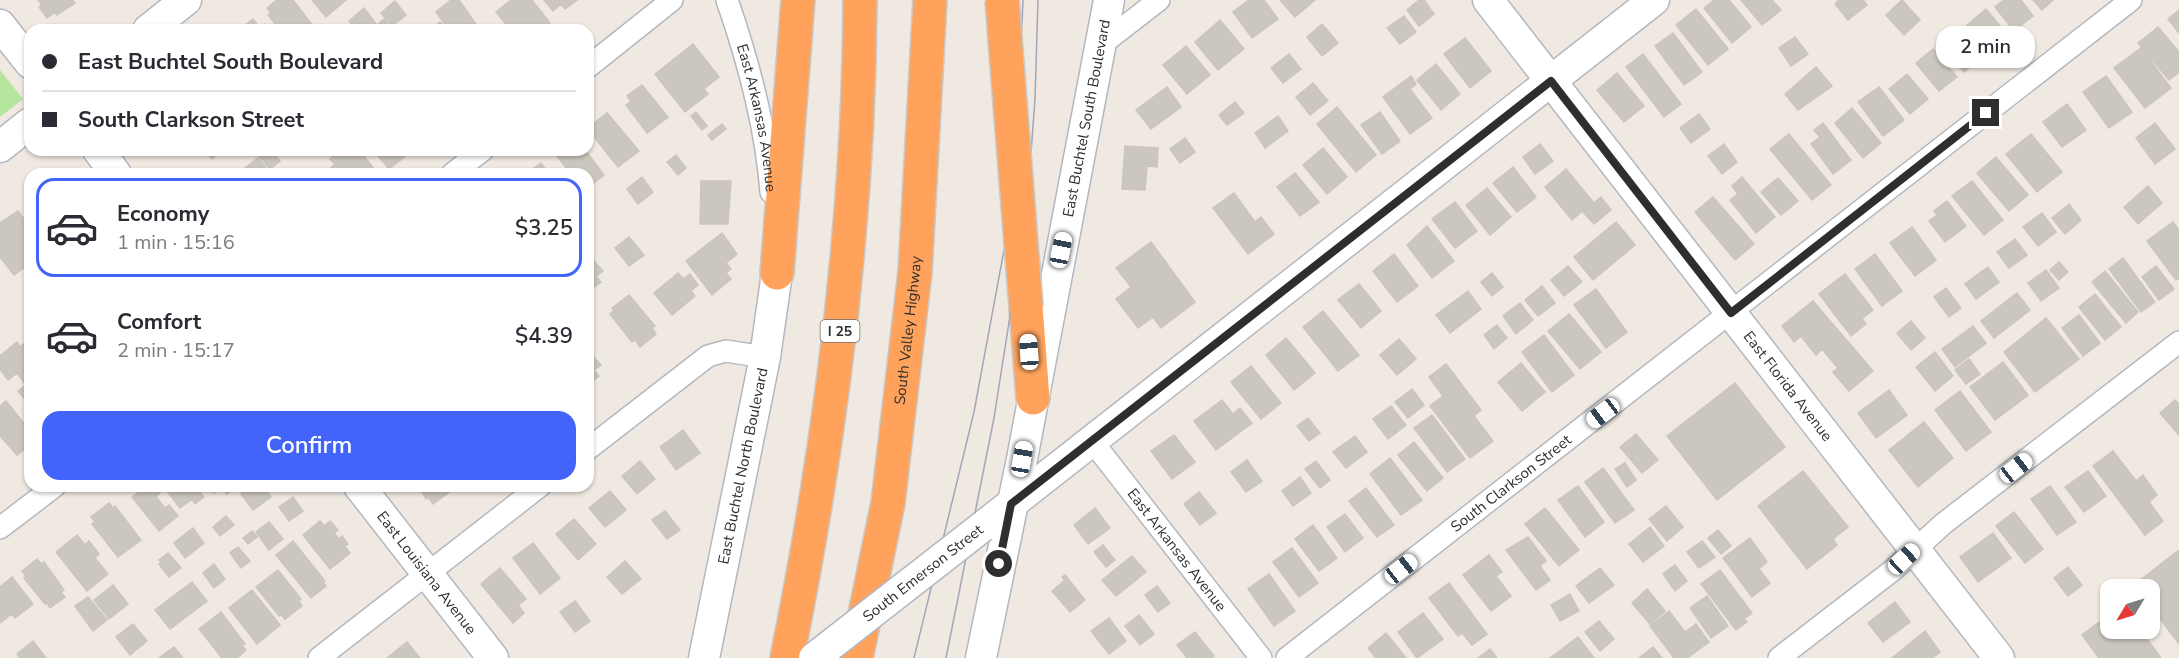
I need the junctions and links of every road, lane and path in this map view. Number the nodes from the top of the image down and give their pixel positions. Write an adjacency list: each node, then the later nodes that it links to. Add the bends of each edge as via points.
1 (186, 0): 13 (street)
2 (672, 0): 17 (street)
3 (727, 0): 23 (street, East Arkansas Avenue, via 762,122)
4 (798, 0): 23 (highway)
5 (860, 0): 40 (highway, I 25, via 859,88 834,392)
6 (930, 0): 42 (highway, South Valley Highway, via 915,272 888,502)
7 (1002, 0): 27 (highway, bridge)
8 (1109, 0): 15 (street, East Buchtel South Boulevard)
9 (1159, 0): 15 (street)
10 (1488, 0): 18 (street, East Florida Avenue)
11 (1654, 0): 18 (street, South Emerson Street)
12 (2131, 0): 24 (street, South Clarkson Street)
13 (156, 24)
14 (0, 25): 16 (street)
15 (1102, 44): 27 (street, East Buchtel South Boulevard)
16 (24, 55)
17 (594, 61)
18 (1551, 81): 24 (street, East Florida Avenue); 28 (street, South Emerson Street)
19 (24, 128): 20 (street)
20 (0, 147)
21 (475, 156): 22 (street)
22 (460, 168)
23 (777, 273): 26 (street, East Buchtel North Boulevard)
24 (1731, 313): 35 (street, East Florida Avenue); 45 (street, South Clarkson Street)
25 (2179, 342): 35 (street)
26 (765, 357): 29 (street, via 726,351 708,356); 39 (street, East Buchtel North Boulevard)
27 (1033, 398): 33 (street, East Buchtel South Boulevard)
28 (1092, 441): 33 (street, South Emerson Street); 44 (street, East Arkansas Avenue)
29 (594, 444)
30 (47, 492): 34 (street)
31 (364, 492): 36 (street, East Louisiana Avenue)
32 (532, 492): 36 (street)
33 (1011, 504): 41 (street, South Emerson Street, bridge); 43 (street, East Buchtel South Boulevard)
34 (0, 528)
35 (1914, 549): 46 (street, via 1893,570); 47 (street, East Florida Avenue)
36 (428, 573): 37 (street); 38 (street, East Louisiana Avenue)
37 (319, 658)
38 (493, 658)
39 (704, 658)
40 (787, 658)
41 (814, 658)
42 (856, 658)
43 (981, 658)
44 (1261, 658)
45 (1287, 658)
46 (1779, 658)
47 (1999, 658)

